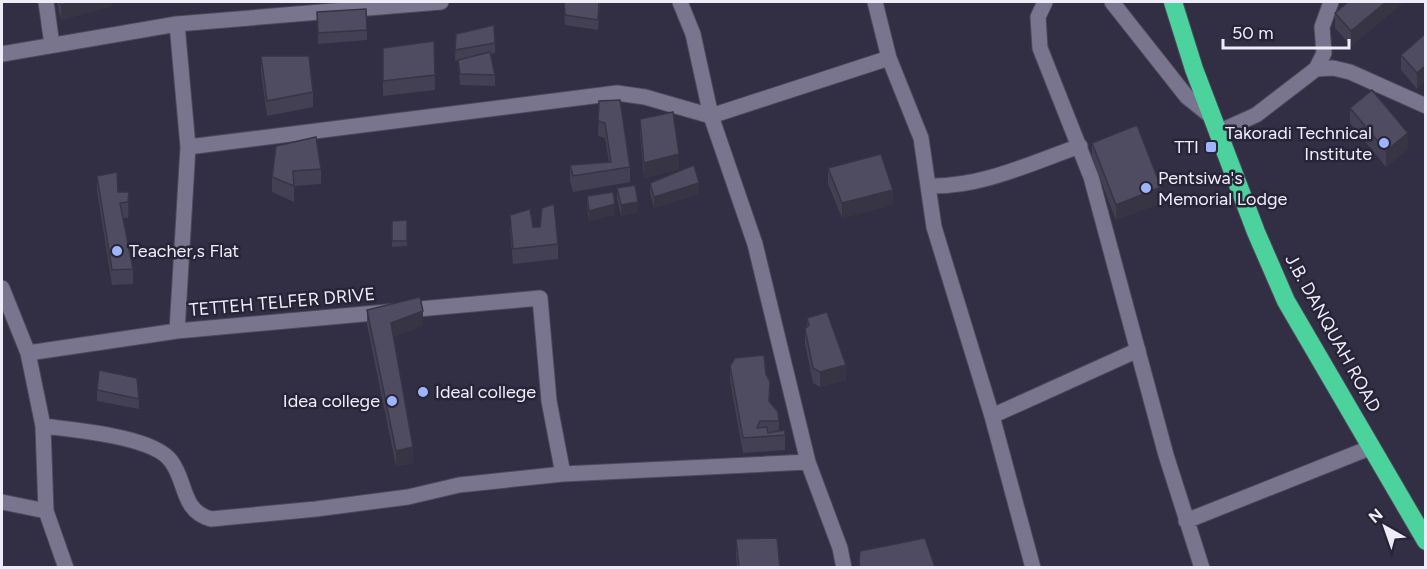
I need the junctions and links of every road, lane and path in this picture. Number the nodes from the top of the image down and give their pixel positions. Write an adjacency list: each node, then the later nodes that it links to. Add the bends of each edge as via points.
1 (46, 2): 10 (street)
2 (441, 2): 9 (street)
3 (680, 2): 15 (street, via 693,34)
4 (875, 2): 12 (street)
5 (1044, 2): 17 (street, via 1038,17 1040,48)
6 (1112, 2): 16 (street, via 1187,97)
7 (1173, 2): 16 (highway, J.B. DANQUAH ROAD)
8 (1330, 2): 13 (street, via 1322,27 1324,52)
9 (177, 24): 10 (street); 18 (street)
10 (52, 45): 11 (street)
11 (2, 54)
12 (889, 58): 15 (street); 19 (street, via 921,138)
13 (1316, 69): 14 (street, via 1350,72); 16 (street, via 1256,116)
14 (1425, 106)
15 (711, 116): 18 (street, via 617,93); 27 (street, via 755,244)
16 (1215, 125): 26 (highway, J.B. DANQUAH ROAD, via 1286,301)
17 (1080, 146): 19 (street, via 977,182); 22 (street)
18 (188, 147): 21 (street)
19 (930, 186): 24 (street, via 934,227)
20 (2, 288): 23 (street)
21 (177, 331): 23 (street, TETTEH TELFER DRIVE); 28 (street, TETTEH TELFER DRIVE, via 540,298 549,401)
22 (1138, 351): 24 (street); 31 (street)
23 (28, 353): 25 (street)
24 (992, 416): 35 (street)
25 (43, 426): 28 (street, via 116,435 163,454 171,461 192,510 211,519 316,509 408,497 459,485); 30 (street)
26 (1372, 447): 31 (street); 32 (highway, J.B. DANQUAH ROAD)
27 (808, 462): 28 (street); 34 (street)
28 (563, 474)
29 (2, 502): 30 (street)
30 (46, 511): 33 (street)
31 (1186, 520): 36 (street)
32 (1425, 541)
33 (66, 567)
34 (844, 567)
35 (1033, 567)
36 (1202, 567)

